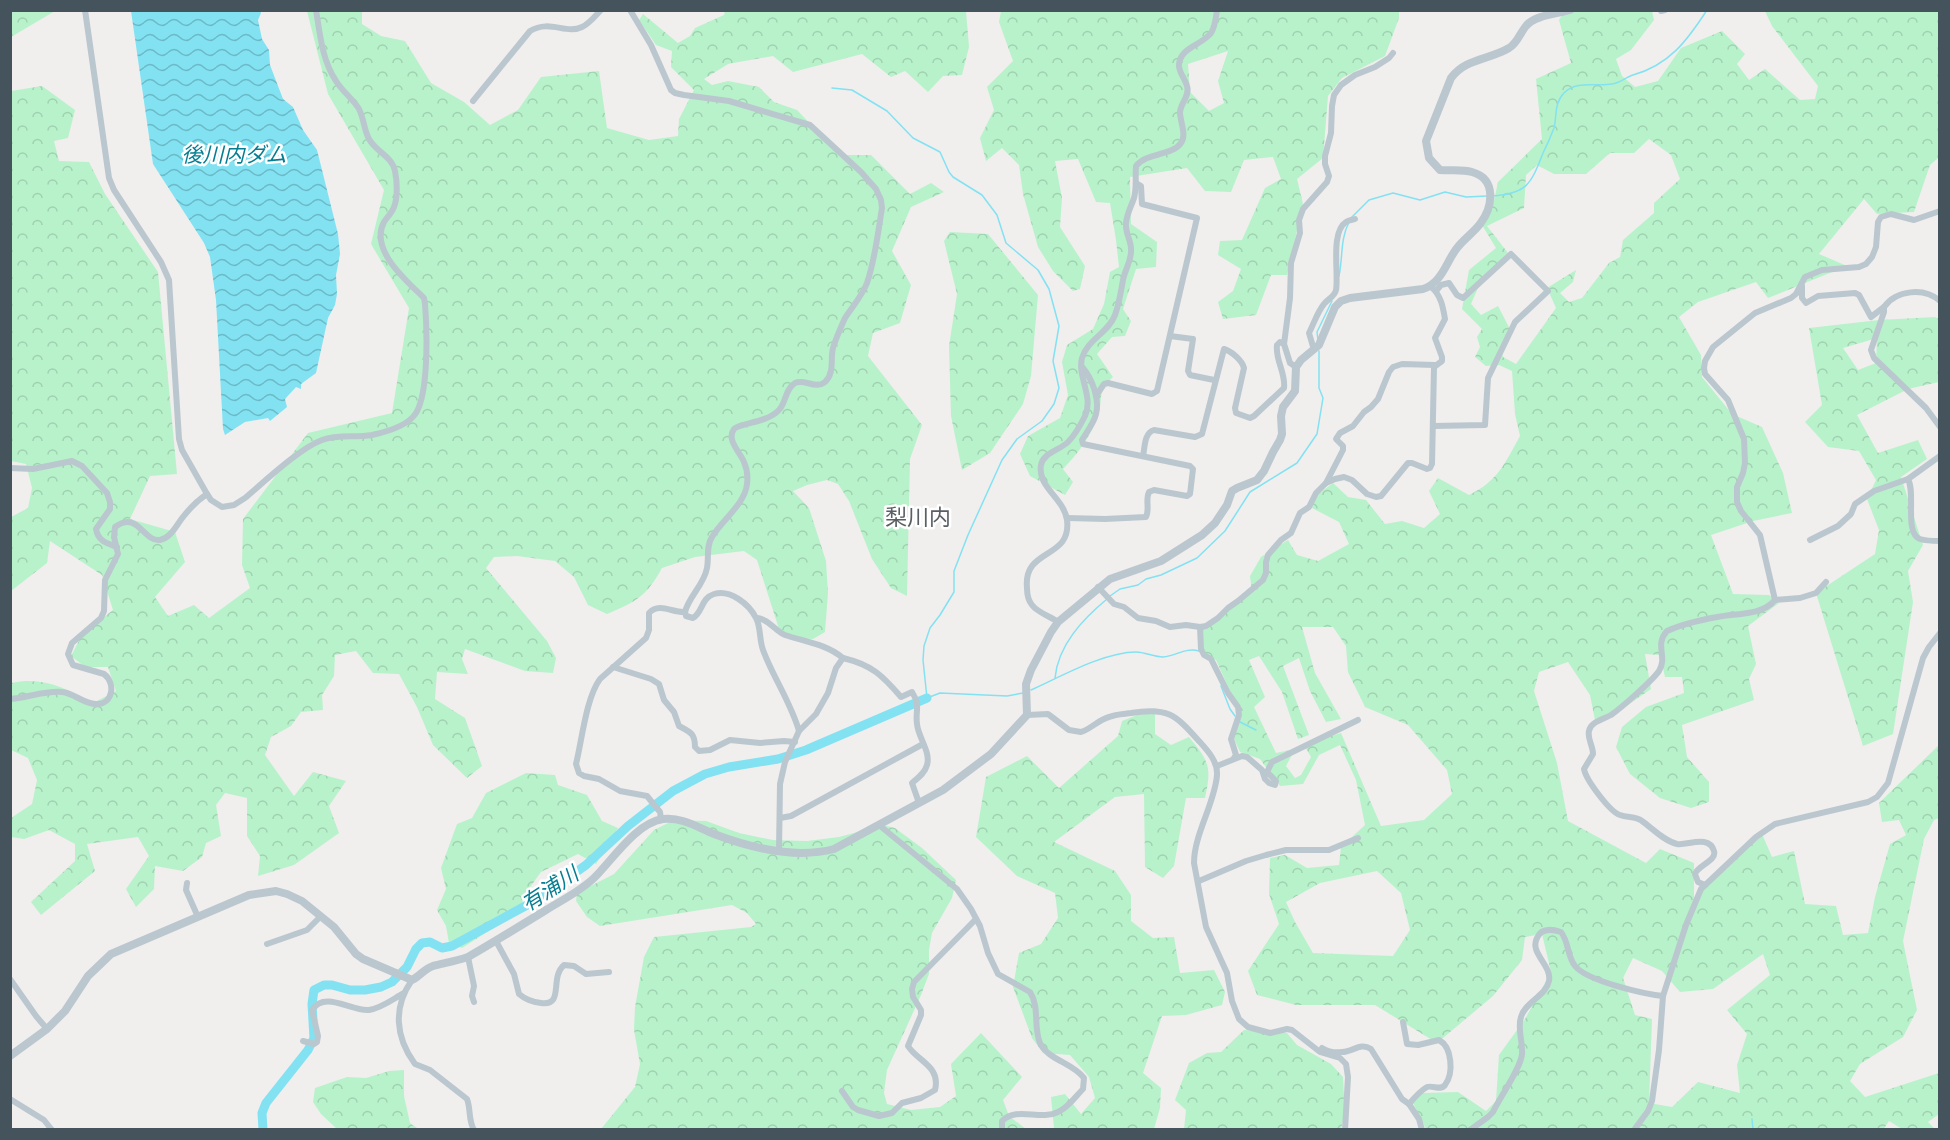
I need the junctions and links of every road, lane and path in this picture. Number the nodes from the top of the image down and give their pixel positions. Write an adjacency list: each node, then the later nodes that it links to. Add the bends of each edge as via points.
1 (85, 10): 31 (street, via 109,178 169,280 179,440)
2 (316, 10): 31 (street, via 328,66 357,107 369,140 389,159 395,171 396,199 380,235 390,262 424,298 427,337 419,406 411,419 383,432 321,440 228,507 217,504)
3 (601, 10): 8 (street, via 582,27 548,25 530,31)
4 (630, 10): 39 (street, via 671,90 738,103 810,125 876,189 882,208 866,286 832,351 827,381 820,385 795,383 779,411 766,420 740,425 733,431 733,442 747,470 747,485 708,546 707,569)
5 (1217, 10): 9 (street, via 1209,36 1187,50 1179,63 1188,92 1180,110 1182,142 1140,162 1136,166)
6 (1570, 10): 13 (street, via 1535,19 1510,48 1469,62 1451,78 1426,149 1440,170 1479,174 1486,180 1491,195 1480,224 1457,247)
7 (1393, 53): 17 (street, via 1355,75 1334,94 1325,156 1329,176 1299,220)
8 (474, 101)
9 (1136, 183): 16 (street, via 1141,186 1142,204 1197,218); 20 (street, via 1125,225 1131,255 1115,316 1086,351)
10 (1940, 211): 12 (street, via 1914,220 1891,214 1881,217 1876,247 1866,264 1822,270)
11 (1355, 219): 18 (street, via 1346,222 1338,240 1336,290 1323,305 1309,333)
12 (1802, 282): 15 (street, via 1806,303 1818,296 1855,293 1870,317); 38 (street, via 1791,298 1761,309 1713,347 1704,368 1707,378 1728,400 1744,439 1745,463 1737,487 1737,502 1760,536)
13 (1433, 289): 18 (street, via 1341,301); 19 (street, via 1442,303 1445,319 1435,338 1442,361); 24 (street, via 1449,283 1463,298 1511,254 1548,291 1515,322 1488,378 1485,425)
14 (1940, 301): 15 (street, via 1930,293 1907,293 1893,298)
15 (1884, 307): 25 (street, via 1872,355)
16 (1170, 336): 22 (street, via 1193,339 1190,375); 23 (street, via 1155,394 1108,383)
17 (1284, 344): 21 (street, via 1290,363); 22 (street, via 1280,342 1276,352 1284,388 1254,416 1236,413 1244,368 1226,349 1222,351)
18 (1314, 350): 21 (street)
19 (1435, 365): 24 (street); 30 (street, via 1393,367 1378,399 1336,439 1343,450)
20 (1082, 367): 23 (street); 32 (street, via 1086,414 1071,439 1047,455 1040,468 1046,487 1058,499)
21 (1296, 367): 37 (street, via 1295,391 1281,416 1280,441 1257,480 1233,491 1215,523 1202,535 1161,561 1110,579)
22 (1215, 380): 26 (street, via 1202,435 1150,431)
23 (1096, 396): 26 (street, via 1096,415 1081,443)
24 (1433, 426): 30 (street, via 1430,468 1408,463 1381,496 1367,494 1344,477)
25 (1940, 427)
26 (1143, 456): 32 (street, via 1190,466 1190,494 1149,492 1146,516)
27 (1940, 456): 29 (street)
28 (10, 468): 35 (street, via 33,469 72,461 82,466 111,502 96,529 97,536)
29 (1908, 479): 33 (street, via 1874,491 1855,504 1838,526); 34 (street, via 1916,537)
30 (1326, 483): 42 (street, via 1300,513 1291,533 1268,555 1263,580 1218,618)
31 (207, 494): 35 (street, via 163,539 155,539 131,522 121,523 114,532)
32 (1067, 518): 41 (street, via 1065,539 1033,562 1026,580 1030,603)
33 (1810, 540)
34 (1940, 541)
35 (117, 547): 46 (street, via 117,559 105,580 101,618 72,643 68,654 73,665 108,677 112,687 107,701 98,705 61,692)
36 (1826, 582): 38 (street, via 1816,593)
37 (1102, 590): 41 (street); 42 (street, via 1114,604 1138,618 1170,627)
38 (1775, 600): 62 (street, via 1758,611 1667,631 1660,641 1662,661 1657,673 1625,704 1588,731 1593,753 1584,769 1599,795 1615,813 1640,819 1674,843 1707,843 1714,850 1713,857 1695,874 1698,882)
39 (685, 612): 40 (street, via 689,618 697,615 707,597 720,593 731,595); 45 (street, via 652,609 646,638)
40 (757, 618): 44 (street, via 784,634 828,647); 49 (street, via 763,651)
41 (1058, 622): 47 (street, via 1026,684)
42 (1200, 627): 52 (street, via 1201,649 1238,707 1231,740)
43 (1940, 633): 62 (street, via 1923,658 1904,732 1883,791 1868,802 1775,824 1755,837)
44 (843, 658): 49 (street, via 816,714); 51 (street, via 864,664 901,697 912,692 918,705 917,724)
45 (613, 667): 50 (street, via 659,684 679,726 692,734 699,751 730,740); 55 (street, via 600,679 591,697 577,768 584,776 620,791 642,794)
46 (10, 699)
47 (1027, 715): 53 (street, via 1048,714 1069,730 1081,732 1109,717 1159,710 1194,736); 54 (street, via 991,754)
48 (1358, 720): 52 (street, via 1272,762 1268,771 1275,785 1247,757)
49 (799, 731): 50 (street)
50 (795, 742): 56 (street, via 782,774)
51 (923, 744): 54 (street, via 928,765 912,783); 56 (street, via 791,816)
52 (1234, 759): 53 (street)
53 (1216, 766): 60 (street, via 1216,781 1194,856)
54 (919, 803): 57 (street)
55 (661, 816): 59 (street); 66 (street, via 636,833 576,892)
56 (780, 818): 59 (street)
57 (879, 825): 59 (street, via 834,849 807,853); 65 (street, via 952,884)
58 (1358, 838): 60 (street, via 1329,850 1286,850 1266,855)
59 (779, 850)
60 (1199, 881): 78 (street, via 1206,927 1227,973 1239,1019 1248,1027 1270,1033 1292,1030)
61 (187, 883): 64 (street, via 186,890)
62 (1705, 885): 73 (street, via 1686,925)
63 (321, 916): 64 (street, via 302,902 276,891 249,895); 67 (street, via 307,930); 71 (street, via 356,954)
64 (198, 918): 76 (street, via 111,954 88,976)
65 (976, 919): 80 (street, via 914,982 912,989 921,1015 908,1046 930,1066 935,1090 879,1116 853,1107); 85 (street, via 998,974 1030,992 1040,1044 1075,1068 1085,1082 1063,1109 1051,1115 1010,1115 1002,1121)
66 (496, 940): 68 (street); 69 (street, via 514,974 519,994 534,1002 552,1002 556,976 564,965 586,974)
67 (267, 944)
68 (468, 957): 71 (street, via 434,966); 74 (street)
69 (609, 972)
70 (10, 979): 76 (street)
71 (409, 979): 72 (street)
72 (404, 993): 77 (street, via 369,1010 337,1002 315,1005 312,1010 317,1042); 84 (street, via 398,1015 411,1059 463,1094)
73 (1663, 996): 88 (street, via 1613,985 1583,972 1571,959 1561,932 1541,932 1535,941 1536,948 1548,969 1549,982 1521,1016 1520,1064 1493,1112); 89 (street, via 1652,1101)
74 (474, 1002)
75 (1403, 1022): 82 (street, via 1407,1044 1418,1046 1439,1040 1445,1043 1451,1069 1445,1085 1428,1087)
76 (47, 1029): 79 (street)
77 (303, 1041)
78 (1308, 1043): 82 (street, via 1342,1052 1360,1046 1371,1049); 86 (street, via 1346,1064)
79 (10, 1056)
80 (842, 1091)
81 (10, 1100): 83 (street, via 44,1120)
82 (1409, 1104): 87 (street)
83 (52, 1130)
84 (474, 1130)
85 (1002, 1130)
86 (1345, 1130)
87 (1422, 1130)
88 (1470, 1130)
89 (1634, 1130)

